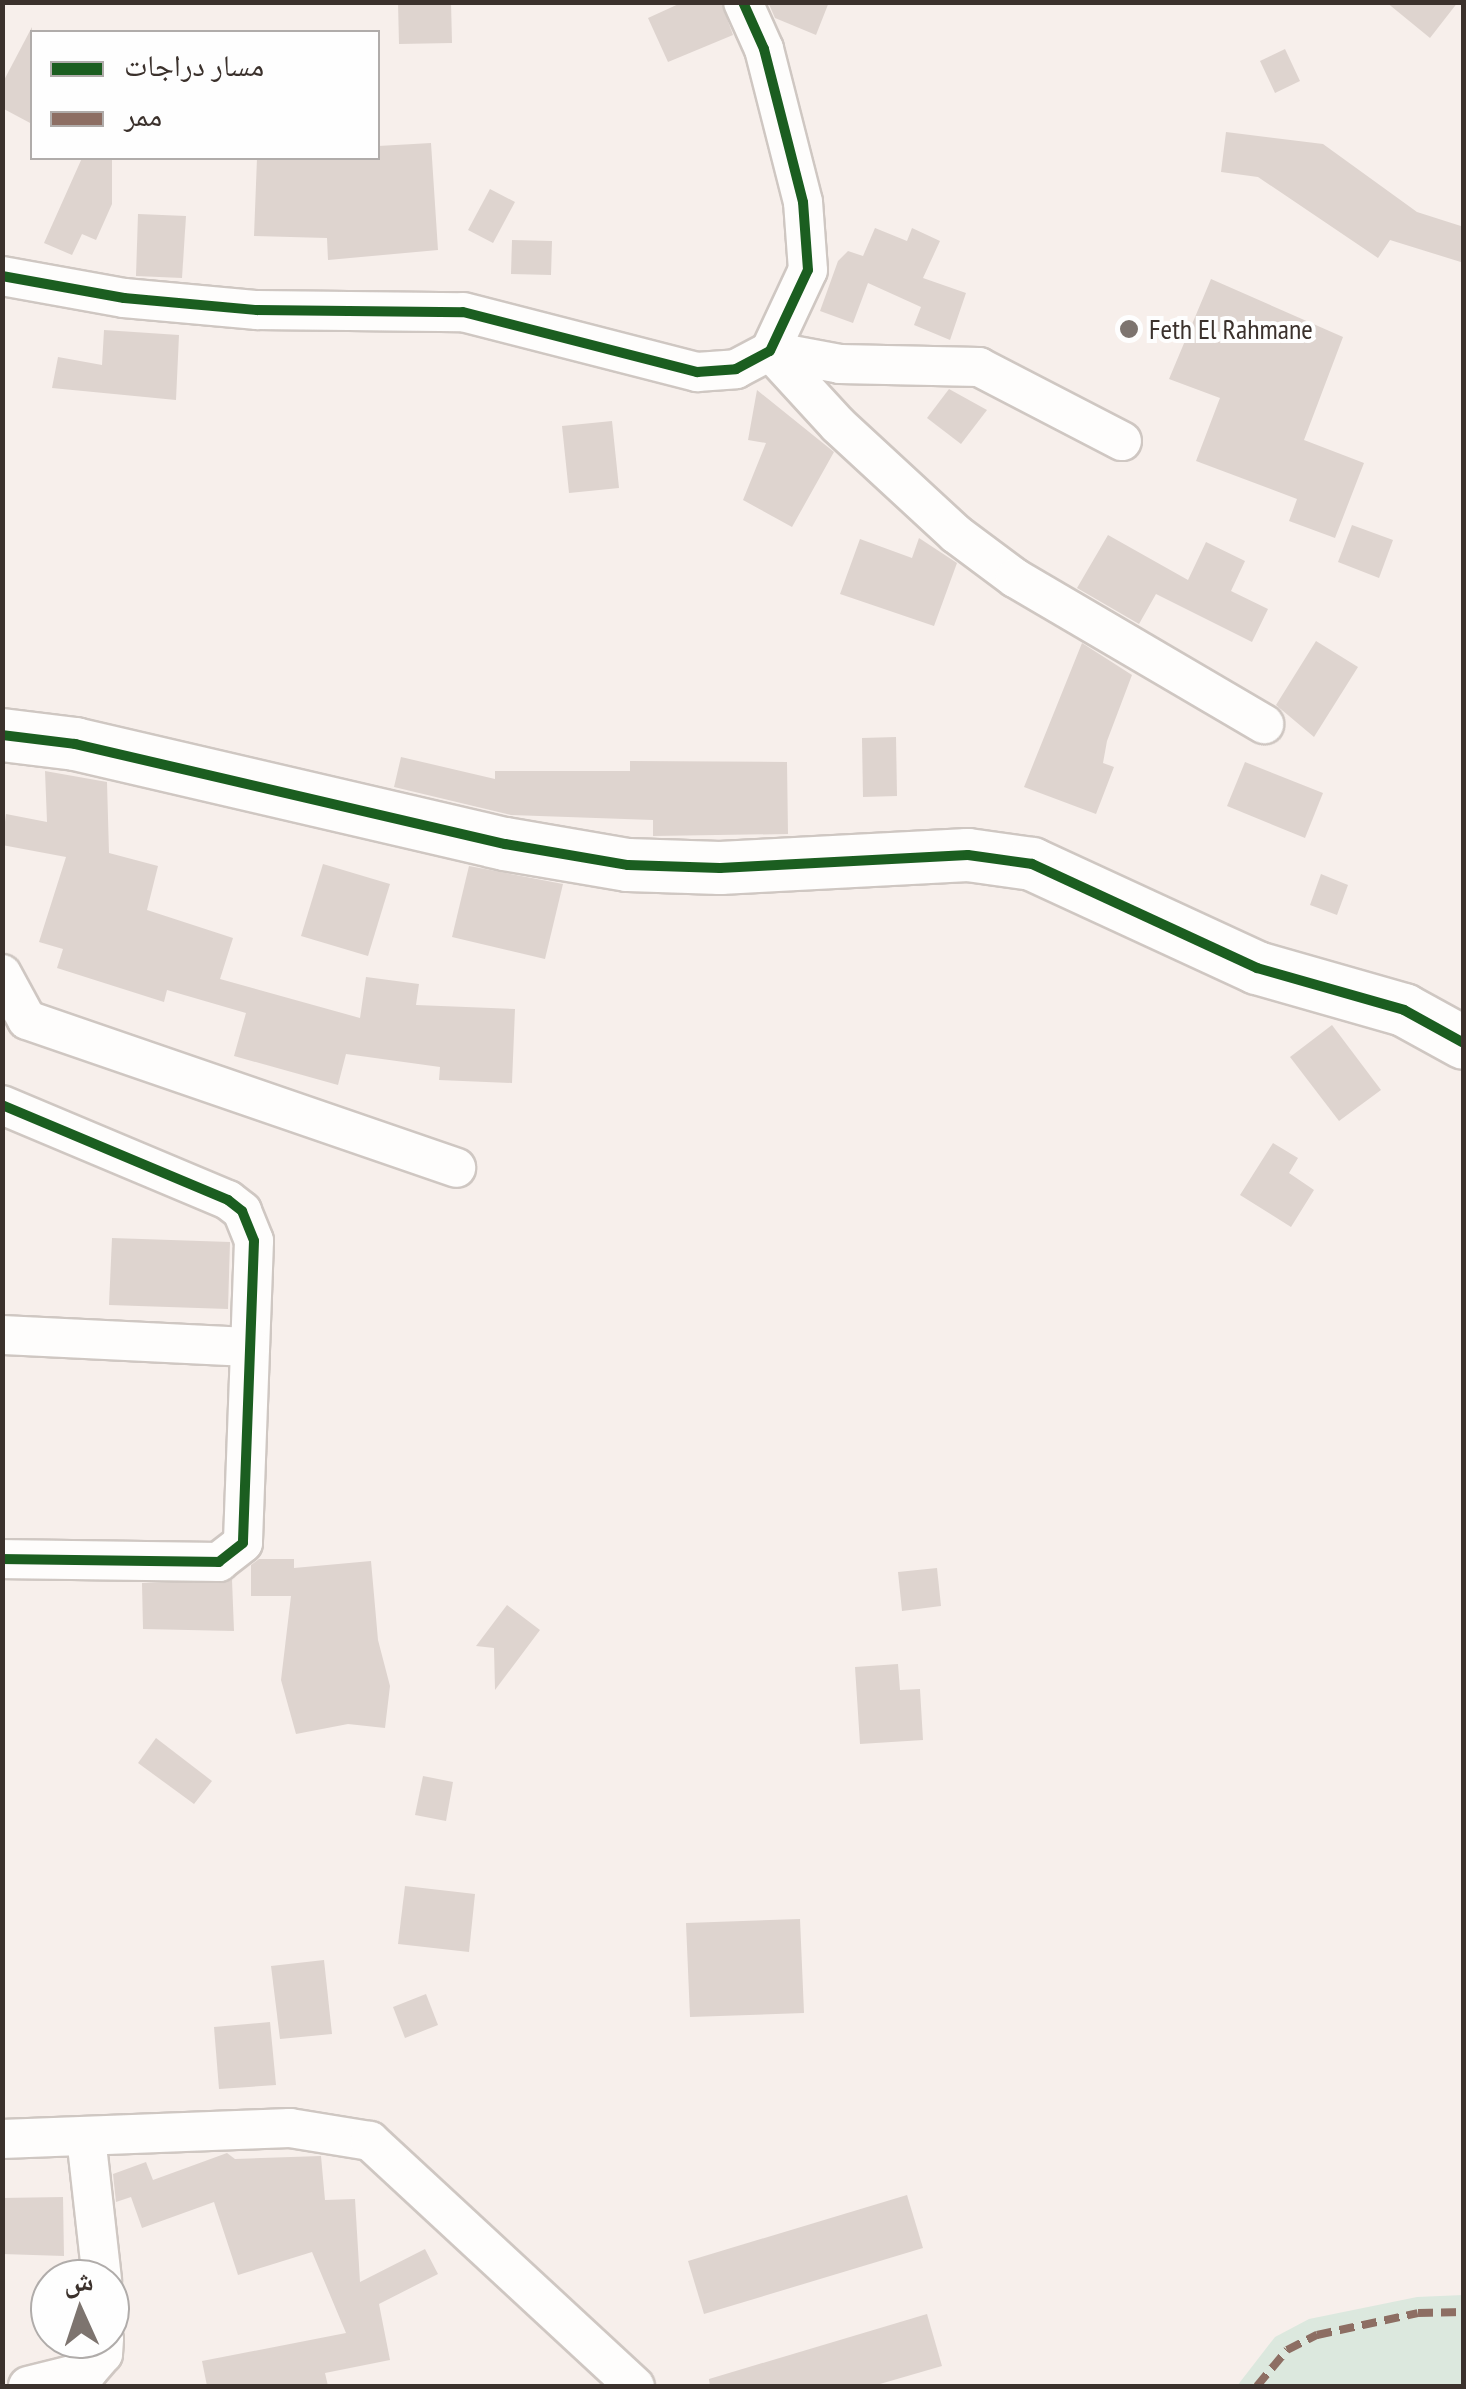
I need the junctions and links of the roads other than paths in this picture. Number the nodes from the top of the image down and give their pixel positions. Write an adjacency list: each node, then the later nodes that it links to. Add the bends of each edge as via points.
1 (742, 2): 3 (street, via 764,49 803,202 808,270)
2 (2, 276): 3 (street, via 124,298 257,310 463,312 697,372 736,369)
3 (770, 350): 4 (street, via 840,364 979,367); 5 (street, via 838,425 970,545)
4 (1122, 441)
5 (1264, 724)
6 (2, 734): 8 (street, via 75,744 505,844 628,865 720,868 968,855 1032,864 1257,968 1404,1010)
7 (2, 974): 10 (street, via 27,1020)
8 (1464, 1043)
9 (2, 1106): 12 (street, via 242,1211 254,1241)
10 (456, 1168)
11 (2, 1336): 12 (street)
12 (250, 1347): 13 (street, via 244,1543 232,1554 219,1562)
13 (2, 1558)
14 (2, 2138): 15 (street)
15 (86, 2138): 16 (street); 19 (street, via 290,2128 370,2141)
16 (100, 2259)
17 (98, 2359): 18 (street, via 88,2371)
18 (28, 2386)
19 (635, 2386)

